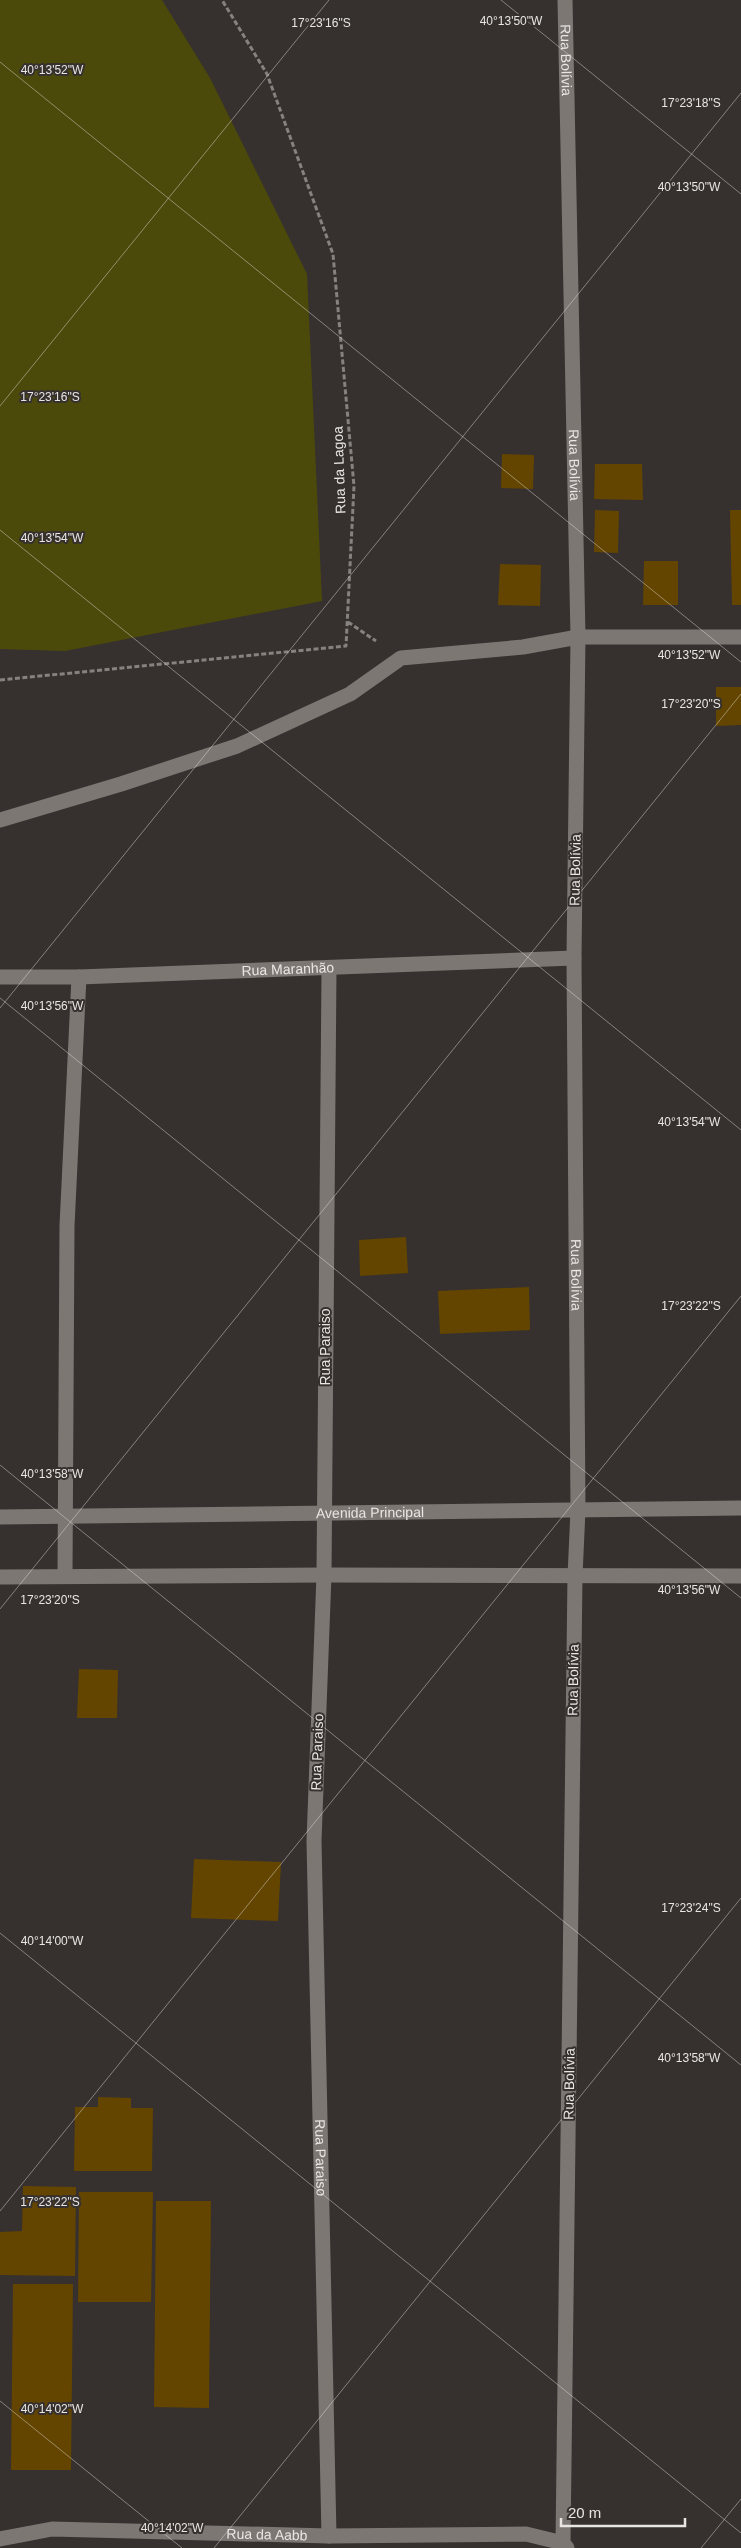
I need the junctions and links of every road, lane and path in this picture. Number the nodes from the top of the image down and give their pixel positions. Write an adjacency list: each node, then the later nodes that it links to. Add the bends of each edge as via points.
1 (222, 0): 5 (path, Rua da Lagoa, via 268,74 333,254 354,486 346,646)
2 (565, 0): 3 (street, Rua Bolívia)
3 (578, 637): 4 (street); 6 (street, via 523,647 401,658 350,694 237,746); 7 (street, Rua Bolívia)
4 (741, 637)
5 (0, 680)
6 (0, 820)
7 (574, 958): 8 (street, Rua Maranhão); 12 (street, Rua Bolívia)
8 (328, 969): 9 (street, Rua Maranhão); 13 (street, Rua Paraiso)
9 (79, 977): 10 (street, Rua Maranhão); 14 (street, via 67,1226)
10 (0, 978)
11 (741, 1508): 12 (street, Avenida Principal)
12 (578, 1510): 13 (street, Avenida Principal); 18 (street, Rua Bolívia)
13 (324, 1514): 14 (street, Avenida Principal); 16 (street, Rua Paraiso)
14 (67, 1516): 15 (street, Avenida Principal); 17 (street)
15 (0, 1517)
16 (324, 1575): 17 (street); 18 (street); 21 (street, Rua Paraiso, via 314,1841)
17 (65, 1576): 20 (street)
18 (575, 1576): 19 (street); 23 (street, Rua Bolívia)
19 (741, 1576)
20 (0, 1577)
21 (329, 2536): 22 (street, Rua da Aabb, via 52,2529); 23 (street, Rua da Aabb, via 526,2534)
22 (0, 2538)
23 (565, 2545)

